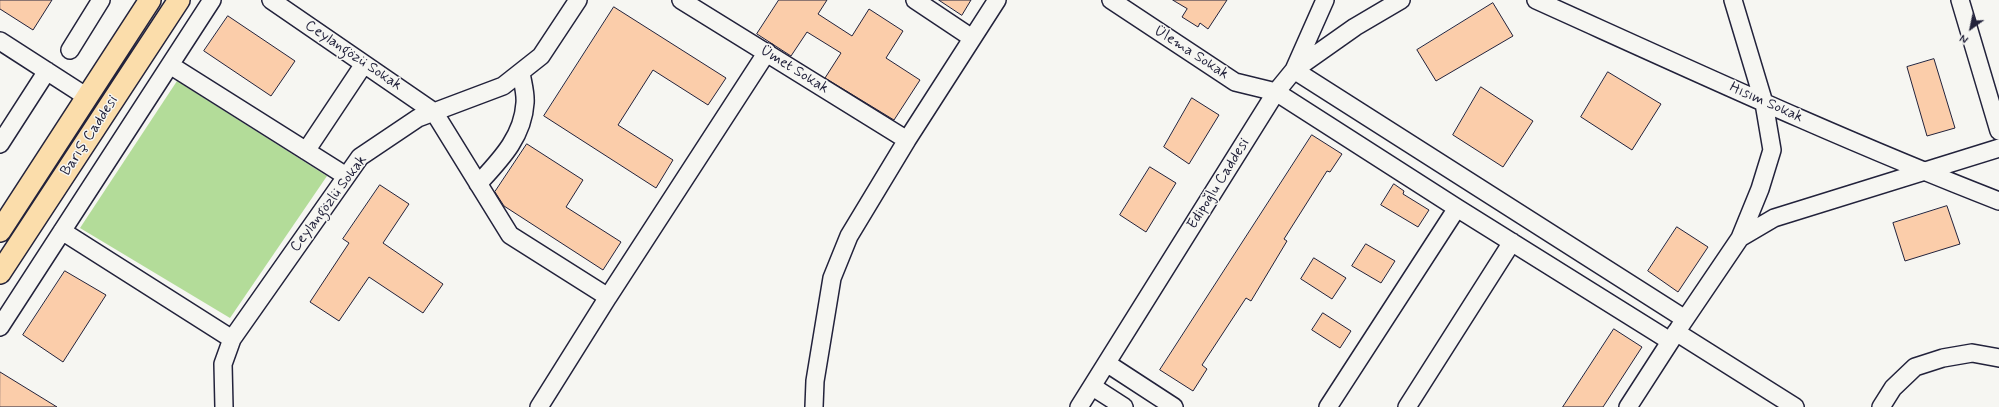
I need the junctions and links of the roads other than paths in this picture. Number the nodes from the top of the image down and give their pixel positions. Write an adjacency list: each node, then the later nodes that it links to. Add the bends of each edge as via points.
1 (102, 0): 18 (street)
2 (150, 0): 26 (main road, Barış Caddesi)
3 (179, 0): 43 (main road, Barış Caddesi)
4 (212, 0): 21 (street)
5 (271, 0): 20 (street, Ceylangözü Sokak)
6 (578, 0): 24 (street, Ceylangözlü Sokak, via 541,56)
7 (681, 0): 19 (street, Ümet Sokak)
8 (915, 0): 16 (street)
9 (997, 0): 16 (street)
10 (1111, 0): 25 (street, Ülema Sokak, via 1234,82)
11 (1325, 0): 22 (street)
12 (1401, 0): 22 (street, Edipoğlu Caddesi, via 1355,27)
13 (1536, 0): 27 (street, Hısım Sokak)
14 (1733, 0): 27 (street)
15 (1960, 0): 29 (street)
16 (972, 38): 30 (street)
17 (0, 41): 23 (street)
18 (70, 50)
19 (767, 52): 30 (street, Ümet Sokak); 44 (street)
20 (364, 64): 28 (street, Ceylangözü Sokak); 33 (street)
21 (170, 65): 33 (street); 40 (street)
22 (1294, 70): 25 (street, Edipoğlu Caddesi); 46 (street)
23 (48, 72): 26 (street); 31 (street)
24 (521, 72): 28 (street, Ceylangözlü Sokak, via 503,86); 36 (street, via 525,102 521,127 507,151)
25 (1276, 92): 38 (street, Ülema Sokak); 49 (street, Edipoğlu Caddesi)
26 (87, 97): 39 (main road, Barış Caddesi)
27 (1764, 103): 34 (street, Hısım Sokak); 41 (street, via 1772,150 1760,189)
28 (434, 112): 35 (street, Ceylangözlü Sokak, via 418,118 360,157); 36 (street)
29 (1999, 132)
30 (907, 140): 53 (street, via 849,236 832,278 815,381)
31 (0, 144)
32 (1999, 148): 34 (street)
33 (306, 151): 35 (street)
34 (1923, 172): 37 (street, Hısım Sokak); 41 (street, via 1774,218)
35 (346, 176): 47 (street, Ceylangözlü Sokak)
36 (478, 184): 44 (street, via 510,235)
37 (1999, 201)
38 (1457, 208): 42 (street, Ülema Sokak); 57 (street)
39 (0, 231)
40 (62, 231): 45 (street); 47 (street)
41 (1740, 238): 46 (street)
42 (1512, 242): 46 (street, Ülema Sokak); 58 (street)
43 (0, 273)
44 (608, 297): 52 (street)
45 (0, 327)
46 (1677, 331): 59 (street); 60 (street)
47 (232, 339): 51 (street, Ceylangözlü Sokak, via 223,364)
48 (1999, 358): 61 (street, via 1972,353 1943,358 1915,367 1893,388)
49 (1108, 364): 50 (street, Edipoğlu Caddesi); 56 (street)
50 (1093, 386): 54 (street, Edipoğlu Caddesi); 55 (street)
51 (224, 407)
52 (539, 407)
53 (814, 407)
54 (1079, 407)
55 (1124, 407)
56 (1174, 407)
57 (1328, 407)
58 (1407, 407)
59 (1628, 407)
60 (1795, 407)
61 (1881, 407)

